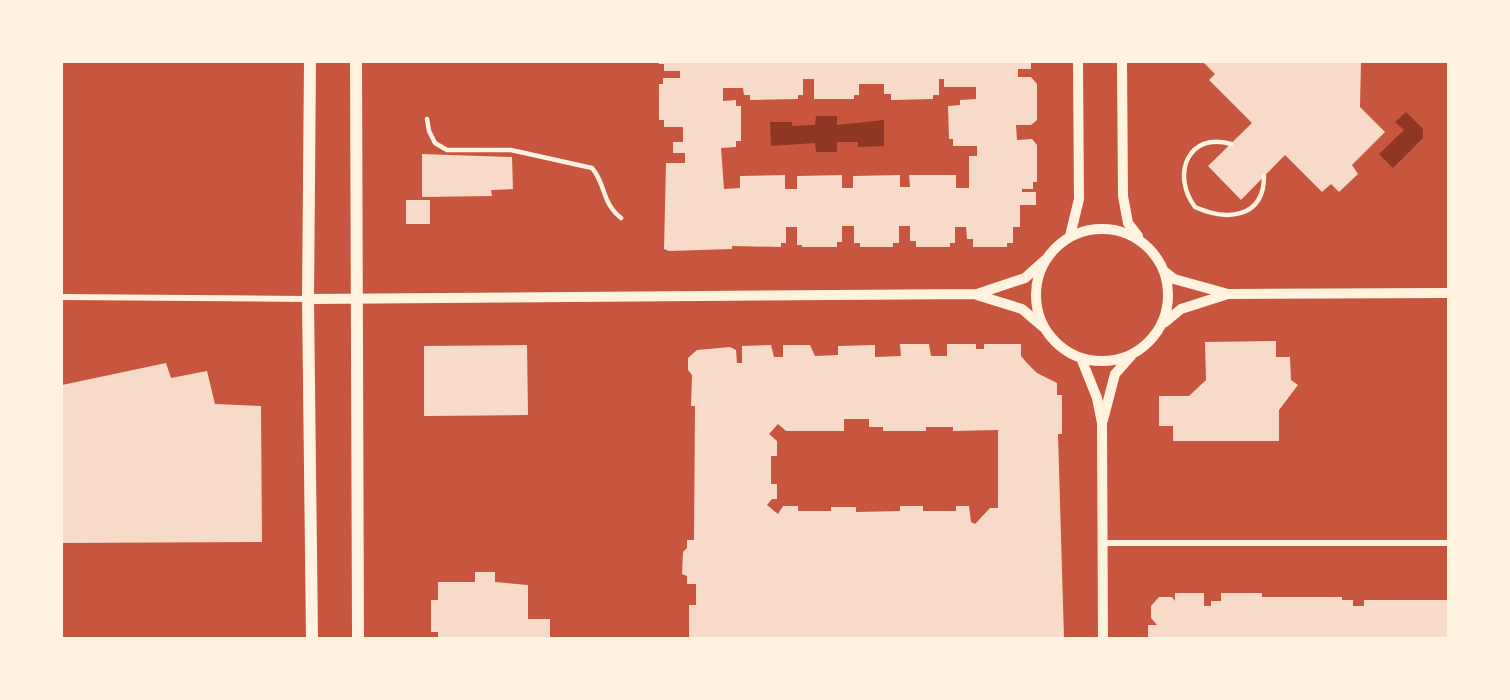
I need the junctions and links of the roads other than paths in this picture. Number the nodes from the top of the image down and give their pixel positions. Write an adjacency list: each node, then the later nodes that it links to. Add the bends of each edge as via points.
1 (310, 62): 17 (main road)
2 (356, 62): 18 (main road)
3 (1078, 62): 9 (street, via 1079,199)
4 (1122, 62): 10 (street, via 1123,195 1128,223)
5 (427, 119): 8 (lane, via 435,143 447,150 511,150 592,168 607,204)
6 (1231, 144): 7 (lane, via 1202,146 1186,161 1183,185 1195,207 1222,216 1246,211 1262,195)
7 (1264, 176)
8 (621, 218)
9 (1070, 237): 10 (street, via 1099,228 1121,231); 11 (street)
10 (1142, 241): 12 (street, via 1156,254)
11 (1045, 260): 14 (street, via 1025,278); 20 (street, via 1036,282 1036,305)
12 (1165, 272): 15 (street, via 1174,279); 19 (street, via 1168,298)
13 (1449, 293): 15 (street)
14 (977, 294): 18 (street); 20 (street, via 1022,309)
15 (1228, 294): 19 (street, via 1181,309)
16 (62, 297): 17 (street)
17 (308, 298): 18 (street); 26 (main road)
18 (357, 298): 27 (main road)
19 (1162, 325): 21 (street, via 1149,343)
20 (1044, 328): 22 (street, via 1053,341)
21 (1131, 355): 22 (street, via 1106,361); 23 (street, via 1115,374)
22 (1081, 358): 23 (street)
23 (1102, 423): 24 (street)
24 (1102, 543): 25 (street); 28 (street)
25 (1449, 543)
26 (312, 639)
27 (358, 639)
28 (1103, 639)

